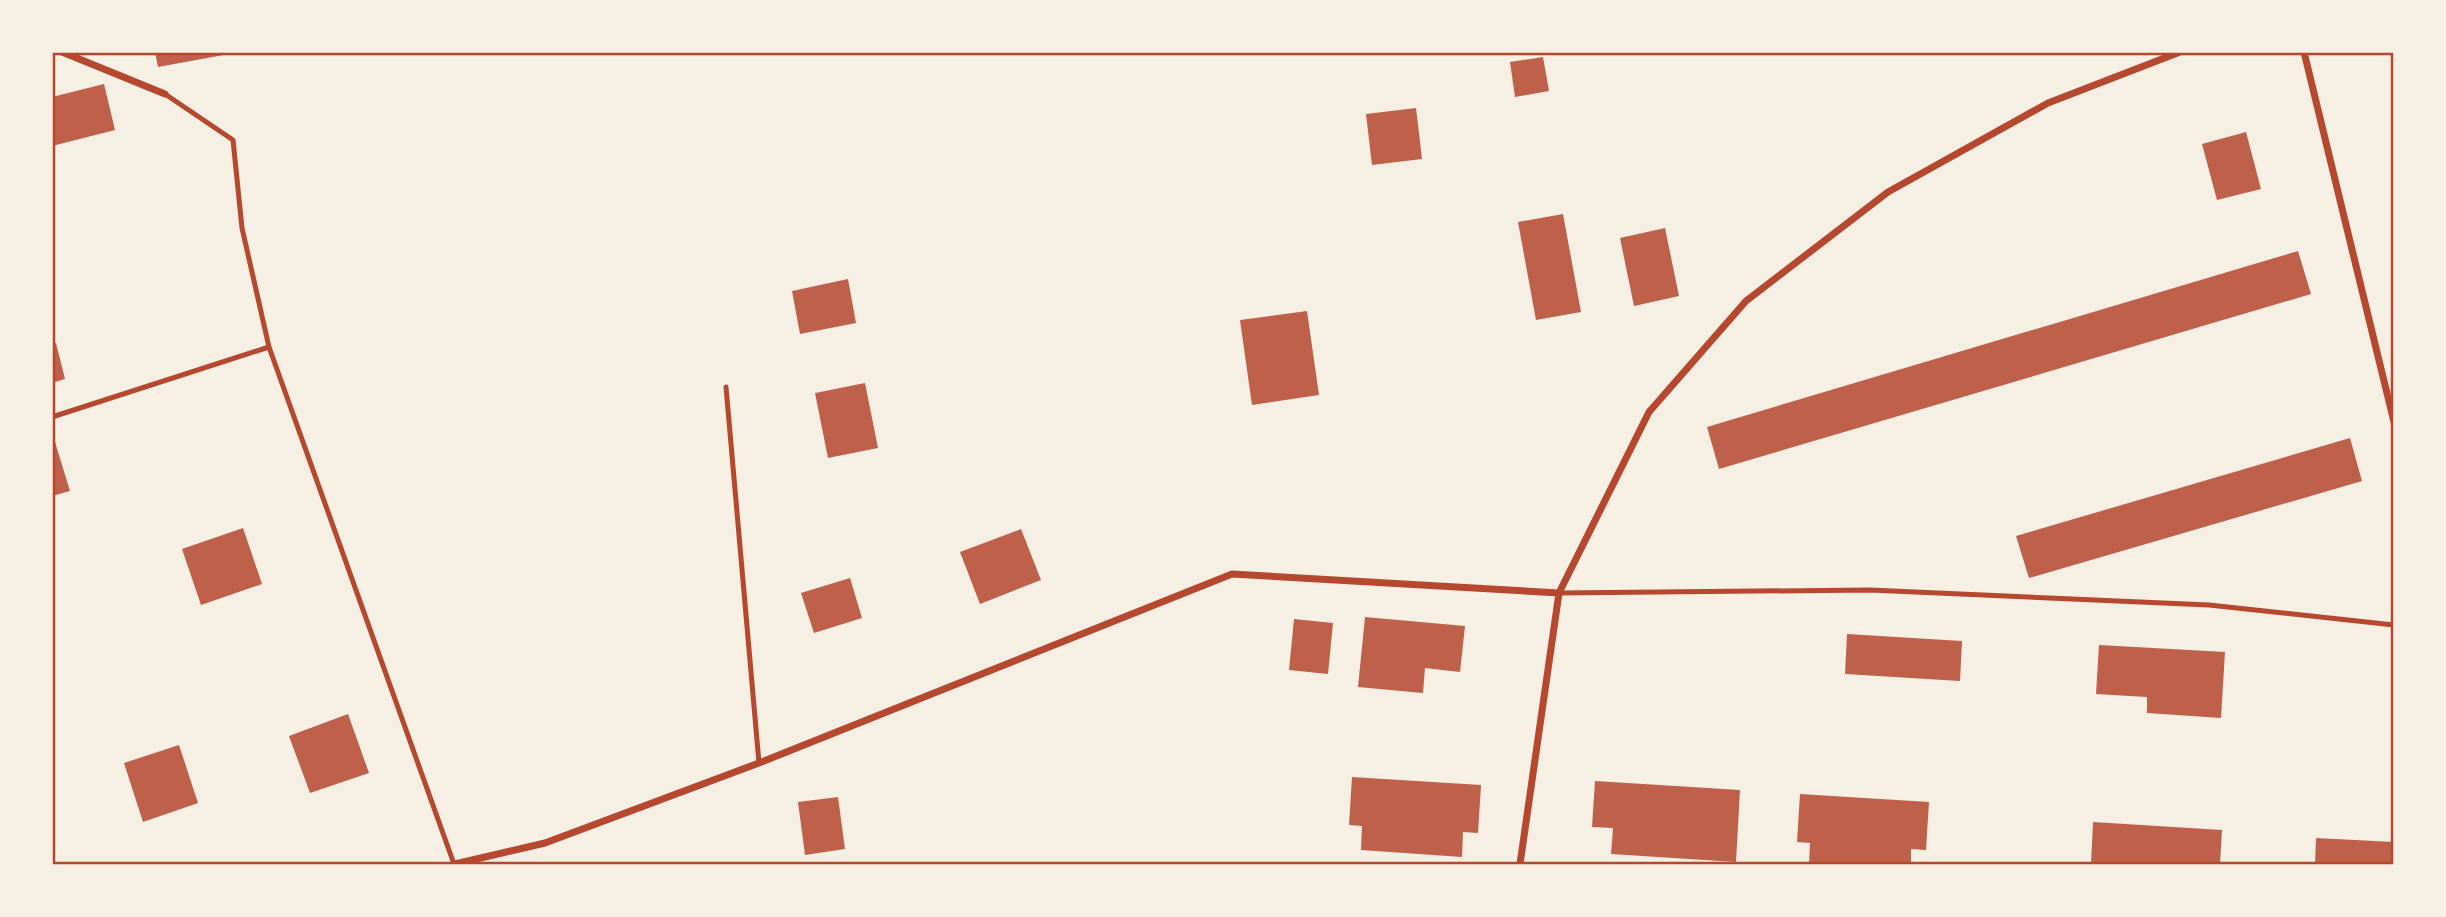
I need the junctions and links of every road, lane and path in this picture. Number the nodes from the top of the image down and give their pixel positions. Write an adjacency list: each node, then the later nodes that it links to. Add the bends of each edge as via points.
1 (62, 52): 4 (street)
2 (2180, 52): 9 (street, via 2048,103 1888,192 1746,301 1649,412)
3 (2304, 52): 8 (street)
4 (165, 94): 5 (lane, via 233,140 242,228)
5 (269, 347): 7 (lane); 12 (lane)
6 (726, 387): 11 (lane)
7 (52, 417)
8 (2393, 422)
9 (1559, 593): 10 (lane, via 1870,590 2209,605); 11 (street, via 1232,574); 13 (street)
10 (2393, 625)
11 (759, 762): 12 (street, via 545,843)
12 (454, 864)
13 (1520, 864)

